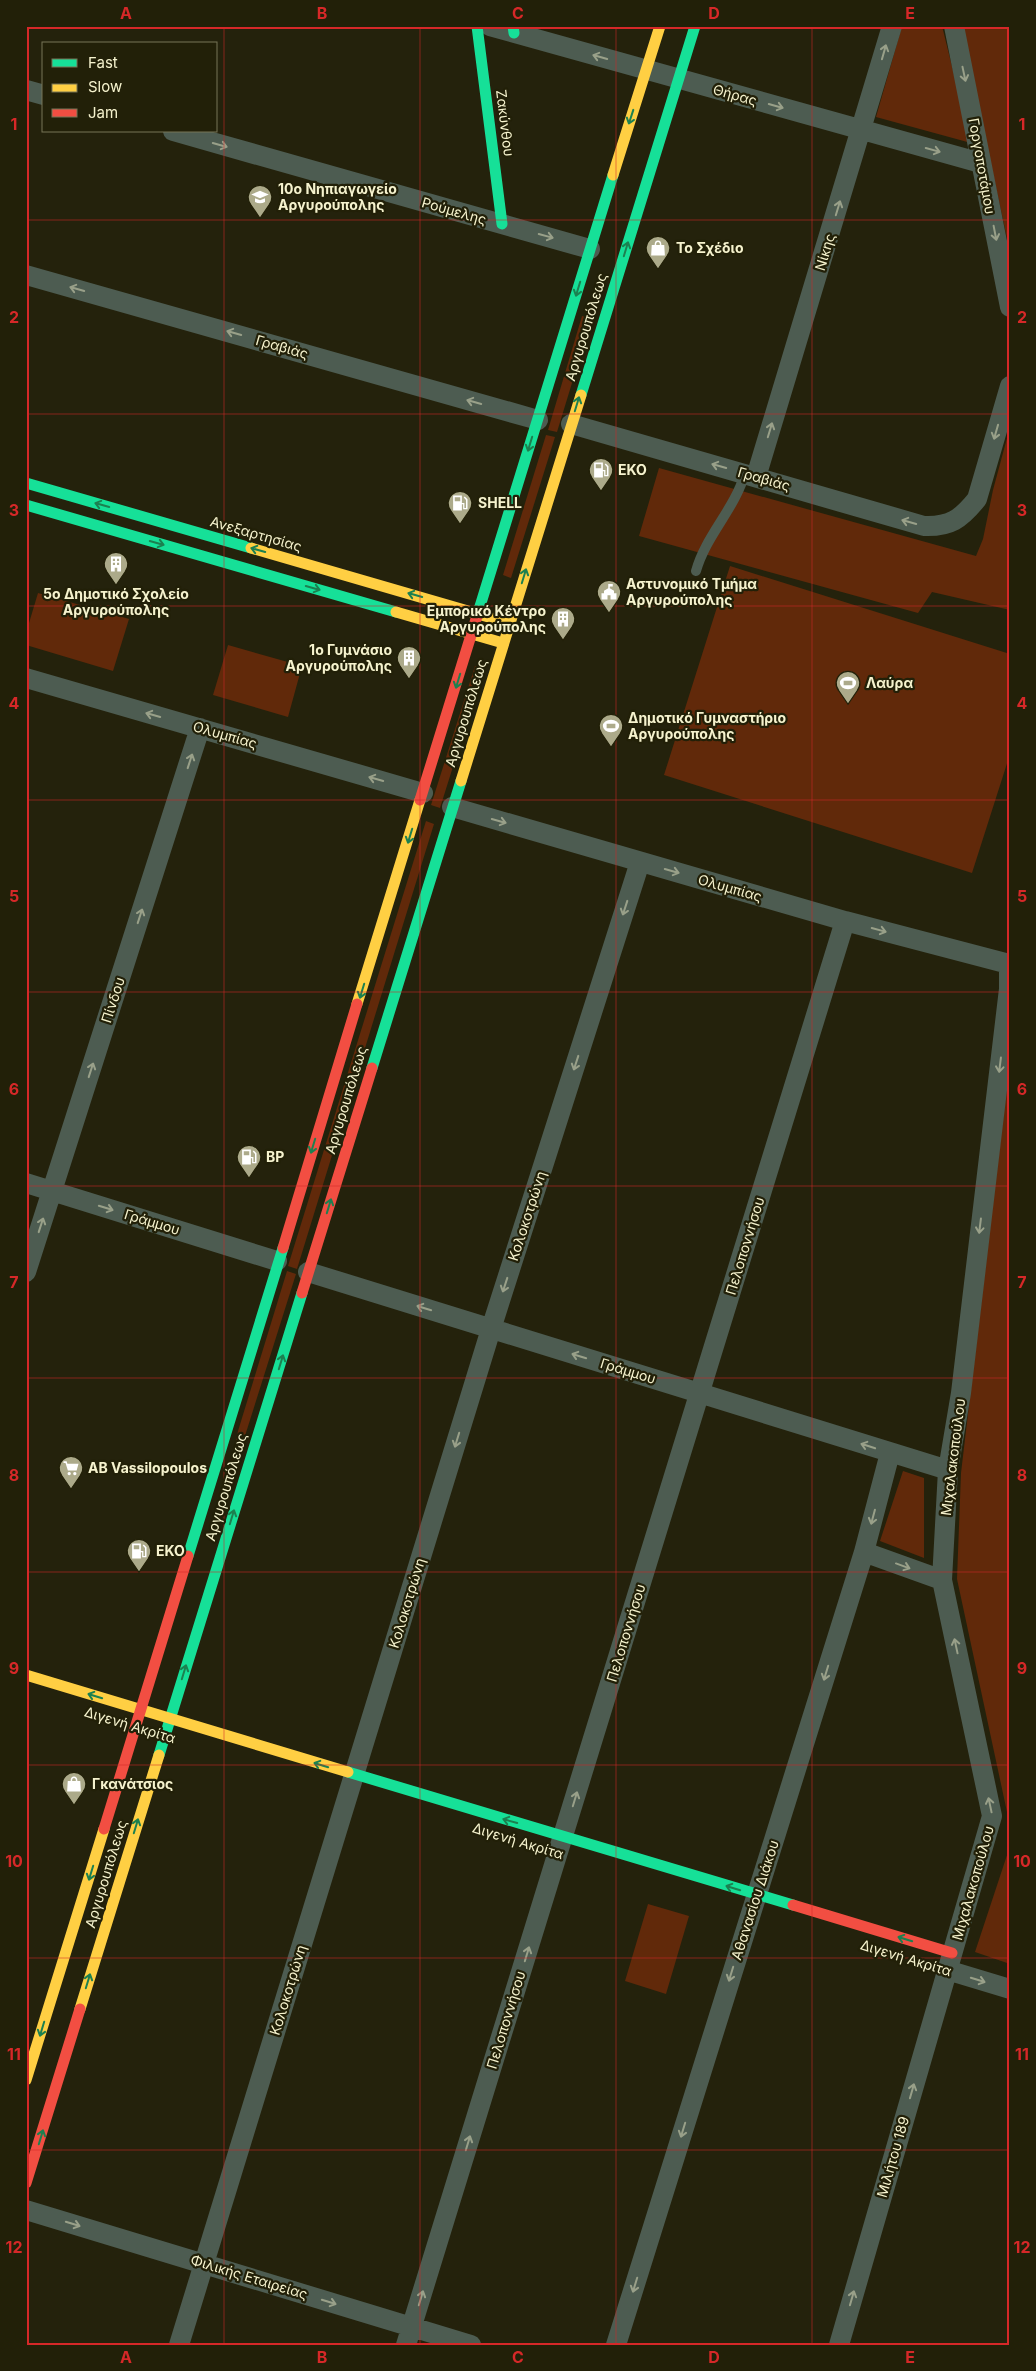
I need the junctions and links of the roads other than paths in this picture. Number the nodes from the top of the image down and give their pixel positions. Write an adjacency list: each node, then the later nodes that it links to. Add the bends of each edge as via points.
1 (477, 26): 15 (main road, Ζακύνθου)
2 (490, 26): 7 (street, Θήρας)
3 (660, 26): 8 (main road, Αργυρουπόλεως)
4 (695, 26): 9 (main road, Αργυρουπόλεως)
5 (892, 26): 12 (street, Νίκης, one-way to 5)
6 (954, 26): 14 (street, Γοργοποτάμου, one-way to 14)
7 (513, 30): 8 (street, Θήρας, one-way to 7)
8 (646, 70): 9 (street, Θήρας); 16 (main road, Αργυρουπόλεως, one-way to 16)
9 (679, 79): 12 (street, Θήρας, one-way to 12); 21 (main road, Αργυρουπόλεως, one-way to 9)
10 (26, 90): 11 (street)
11 (42, 94)
12 (862, 131): 14 (street, Θήρας, one-way to 14); 22 (street, Νίκης, one-way to 12)
13 (177, 132): 15 (street, Ρούμελης, one-way to 15)
14 (981, 162): 18 (street, Γοργοποτάμου, one-way to 18)
15 (502, 224): 16 (street, Ρούμελης, one-way to 16)
16 (590, 248): 20 (main road, Αργυρουπόλεως, one-way to 20)
17 (26, 275): 20 (street, Γραβιάς, one-way to 17)
18 (1010, 307)
19 (1010, 386): 22 (street, Γραβιάς, one-way to 22, via 977,499 967,511 941,526 924,526)
20 (538, 420): 26 (main road, Αργυρουπόλεως, one-way to 26)
21 (571, 424): 22 (street, Γραβιάς, one-way to 21); 27 (main road, Αργυρουπόλεως, one-way to 21)
22 (751, 475): 25 (lane, via 700,554)
23 (26, 484): 26 (main road, Ανεξαρτησίας, one-way to 23)
24 (26, 505): 28 (main road, one-way to 28)
25 (696, 571)
26 (478, 614): 27 (main road, Ανεξαρτησίας); 28 (main road, Αργυρουπόλεως)
27 (509, 623): 29 (main road, Αργυρουπόλεως)
28 (472, 634): 29 (main road); 32 (main road, Αργυρουπόλεως, one-way to 32)
29 (503, 643): 33 (main road, Αργυρουπόλεως)
30 (26, 678): 31 (street, Ολυμπίας, one-way to 30)
31 (200, 728): 32 (street, Ολυμπίας, one-way to 31); 38 (street, Πίνδου, one-way to 31)
32 (423, 793): 39 (main road, Αργυρουπόλεως, one-way to 39)
33 (452, 808): 34 (street, Ολυμπίας, one-way to 34); 41 (main road, Αργυρουπόλεως, one-way to 33)
34 (640, 862): 35 (street, Ολυμπίας, one-way to 35); 42 (street, Κολοκοτρώνη, one-way to 42)
35 (845, 920): 36 (street, Ολυμπίας, one-way to 36); 43 (street, Πελοποννήσου)
36 (1009, 964): 45 (street, Μιχαλακοπούλου, one-way to 45, via 1009,989 962,1383)
37 (26, 1183): 38 (street, Γράμμου)
38 (52, 1191): 39 (street, Γράμμου, one-way to 39); 40 (street, Πίνδου, one-way to 38)
39 (278, 1261): 49 (main road, Αργυρουπόλεως)
40 (26, 1272)
41 (308, 1272): 42 (street, Γράμμου, one-way to 41); 50 (main road, Αργυρουπόλεως, one-way to 41)
42 (491, 1329): 43 (street, Γράμμου, one-way to 42); 53 (street, Κολοκοτρώνη, one-way to 53)
43 (700, 1393): 44 (street, Γράμμου, one-way to 43); 54 (street, Πελοποννήσου, one-way to 43)
44 (890, 1453): 45 (street, Γράμμου); 46 (street, Αθανασίου Διάκου, one-way to 46)
45 (948, 1470): 47 (street, Μιχαλακοπούλου)
46 (864, 1552): 47 (street, one-way to 47); 55 (street, Αθανασίου Διάκου, one-way to 55)
47 (942, 1580): 56 (street, Μιχαλακοπούλου, one-way to 47, via 992,1816)
48 (26, 1675): 49 (main road, Διγενή Ακρίτα, one-way to 48)
49 (142, 1710): 50 (main road, Διγενή Ακρίτα); 52 (main road, Αργυρουπόλεως)
50 (169, 1718): 52 (main road, Αργυρουπόλεως); 53 (main road, Διγενή Ακρίτα, one-way to 50)
51 (121, 1722): 52 (main road, Διγενή Ακρίτα)
52 (155, 1732): 58 (main road, Αργυρουπόλεως, one-way to 58); 59 (main road, Αργυρουπόλεως, one-way to 52)
53 (350, 1787): 54 (main road, Διγενή Ακρίτα, one-way to 53); 61 (street, Κολοκοτρώνη)
54 (559, 1849): 55 (main road, Διγενή Ακρίτα, one-way to 54); 62 (street, Πελοποννήσου, one-way to 54)
55 (752, 1907): 56 (main road, Διγενή Ακρίτα, one-way to 55); 65 (street, Αθανασίου Διάκου, one-way to 65)
56 (946, 1964): 57 (street, Διγενή Ακρίτα, one-way to 57); 66 (street, Μιλήτου 189, one-way to 56)
57 (1010, 1989)
58 (26, 2080)
59 (26, 2183)
60 (26, 2210): 61 (street, Φιλικής Εταιρείας, one-way to 61)
61 (204, 2264): 62 (street, Φιλικής Εταιρείας, one-way to 62); 63 (street, Κολοκοτρώνη)
62 (409, 2336): 64 (street, Φιλικής Εταιρείας)
63 (179, 2345)
64 (471, 2345)
65 (616, 2345)
66 (839, 2345)

